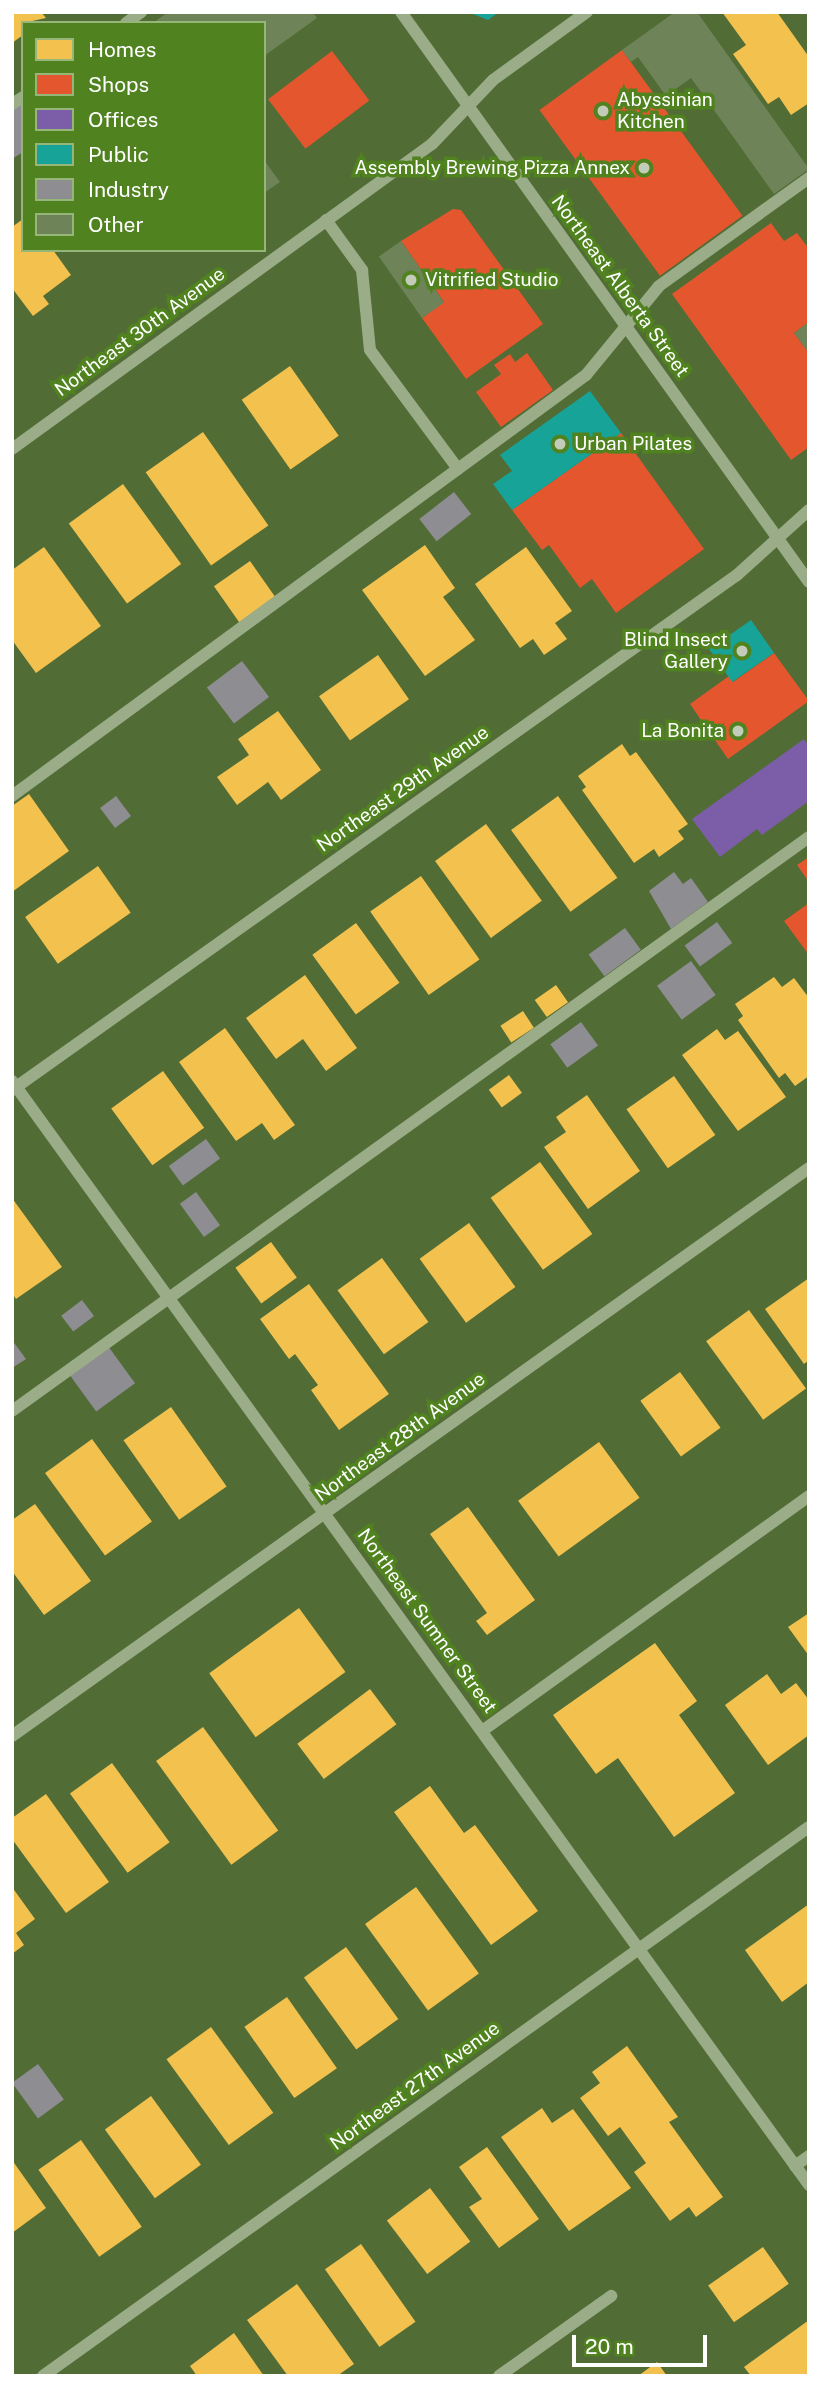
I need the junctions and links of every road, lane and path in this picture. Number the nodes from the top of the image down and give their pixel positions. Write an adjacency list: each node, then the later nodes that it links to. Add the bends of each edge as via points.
1 (401, 12): 3 (street, Northeast Alberta Street)
2 (587, 12): 3 (street, Northeast 30th Avenue, via 494,80)
3 (468, 106): 5 (street, Northeast 30th Avenue, via 432,144); 6 (street, Northeast Alberta Street)
4 (809, 178): 6 (street, via 659,286)
5 (326, 220): 7 (street, Northeast 30th Avenue); 8 (street, via 362,270 370,350)
6 (625, 326): 8 (street, via 586,375); 10 (street, Northeast Alberta Street)
7 (12, 449)
8 (458, 469): 12 (street)
9 (809, 510): 10 (street, Northeast 29th Avenue)
10 (777, 538): 11 (street, Northeast Alberta Street); 14 (street, Northeast 29th Avenue, via 737,575)
11 (809, 582)
12 (12, 796)
13 (809, 836): 16 (street)
14 (14, 1086): 16 (street, Northeast Sumner Street)
15 (809, 1168): 19 (street, Northeast 28th Avenue)
16 (168, 1296): 17 (street); 19 (street, Northeast Sumner Street)
17 (12, 1411)
18 (809, 1496): 20 (street)
19 (326, 1513): 20 (street, Northeast Sumner Street); 21 (street, Northeast 28th Avenue)
20 (482, 1731): 23 (street, Northeast Sumner Street)
21 (12, 1736)
22 (809, 1827): 23 (street, Northeast 27th Avenue)
23 (638, 1950): 25 (street, Northeast Sumner Street); 28 (street, Northeast 27th Avenue)
24 (809, 2156): 25 (street)
25 (795, 2166): 26 (street, Northeast Sumner Street)
26 (809, 2185)
27 (611, 2296): 29 (street)
28 (43, 2376)
29 (499, 2376)

